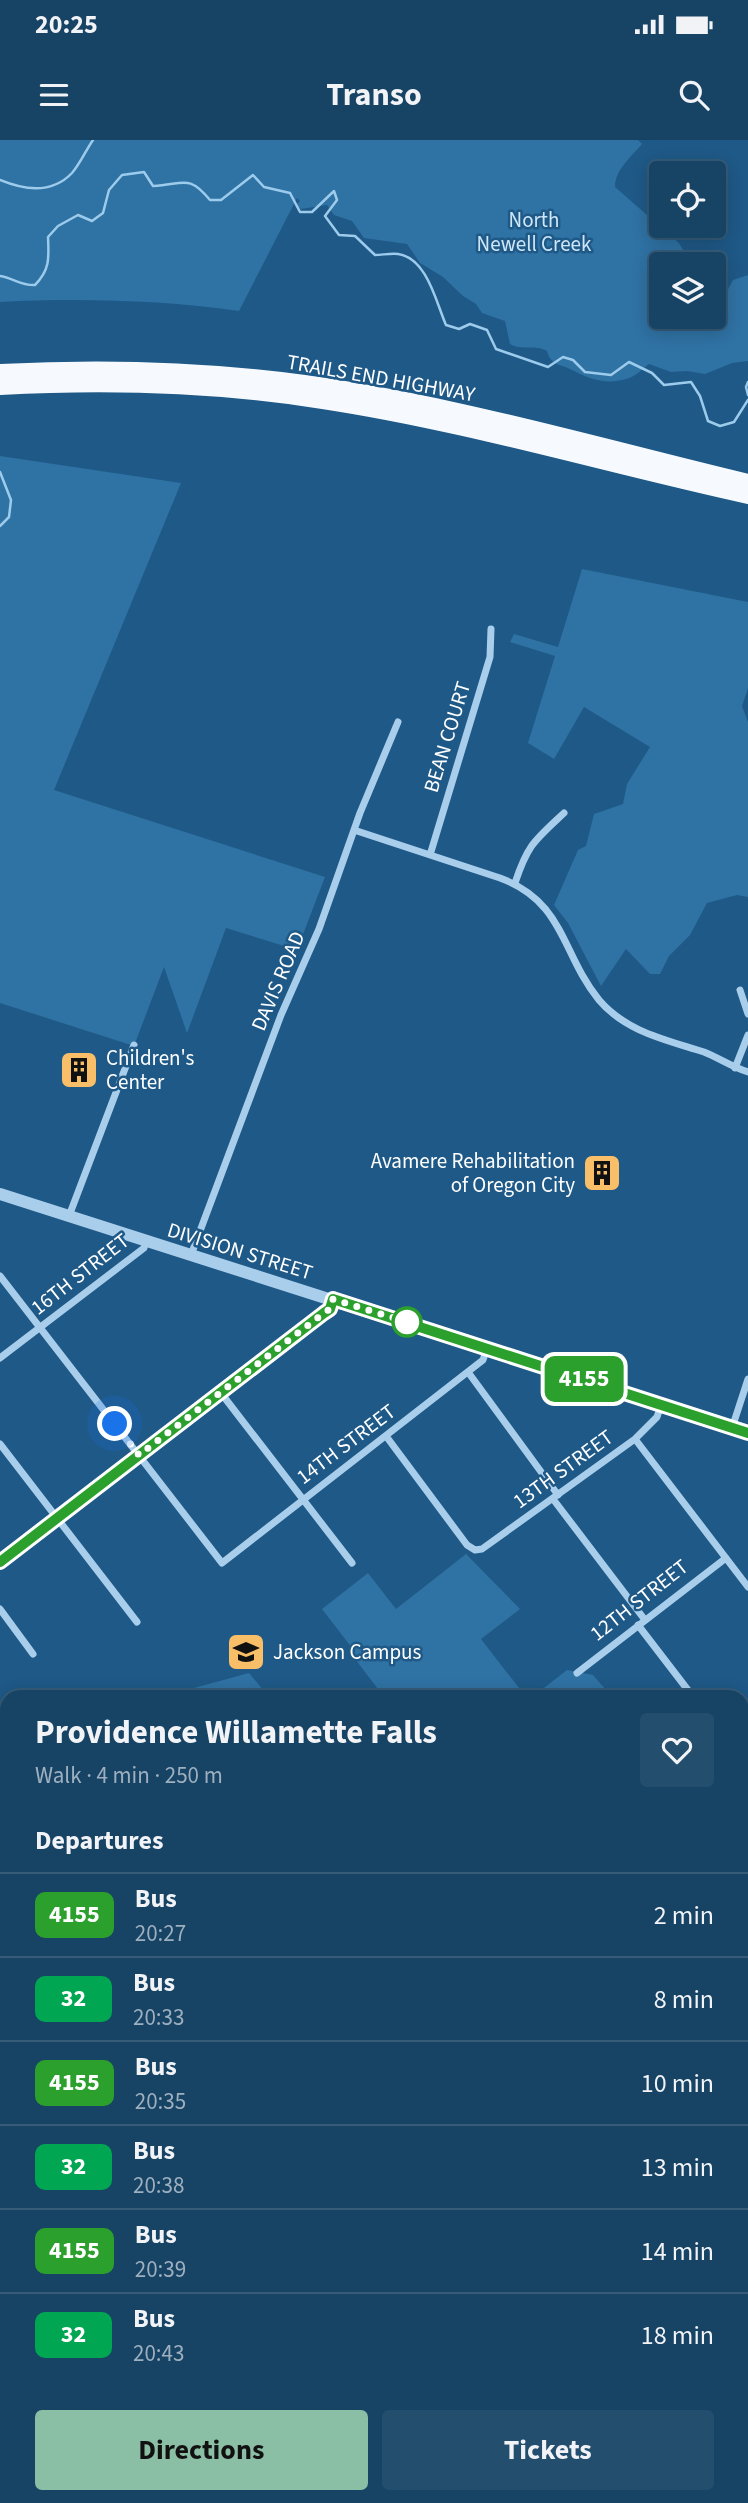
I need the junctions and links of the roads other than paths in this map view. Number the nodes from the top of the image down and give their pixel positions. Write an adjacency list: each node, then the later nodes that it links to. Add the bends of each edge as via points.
1 (0, 372): 3 (highway, TRAILS END HIGHWAY, via 143,370 307,384 446,409)
2 (0, 387): 4 (highway, TRAILS END HIGHWAY, via 131,384 323,401 501,437)
3 (748, 482)
4 (748, 496)
5 (491, 629): 9 (street, BEAN COURT, via 490,657)
6 (398, 722): 8 (street, DAVIS ROAD)
7 (564, 813): 10 (street, via 525,853)
8 (354, 830): 9 (street); 20 (street, DAVIS ROAD)
9 (430, 855): 10 (street)
10 (515, 883): 15 (street, via 552,916 598,999 616,1015 652,1036 712,1055)
11 (740, 990): 12 (street)
12 (748, 1014)
13 (748, 1035): 15 (street)
14 (134, 1045): 18 (street)
15 (735, 1068): 16 (street)
16 (748, 1072)
17 (0, 1194): 18 (street, DIVISION STREET)
18 (69, 1216): 19 (street, DIVISION STREET)
19 (146, 1242): 20 (street, DIVISION STREET); 23 (street, 16TH STREET)
20 (191, 1255): 22 (street, DIVISION STREET)
21 (0, 1276): 23 (street)
22 (333, 1299): 24 (street, DIVISION STREET); 28 (street, via 330,1309)
23 (40, 1328): 25 (street, 16TH STREET); 35 (street)
24 (487, 1348): 26 (street, 14TH STREET, via 483,1360); 29 (street, DIVISION STREET)
25 (0, 1359)
26 (468, 1372): 32 (street, 14TH STREET); 36 (street)
27 (748, 1379): 30 (street)
28 (220, 1393): 35 (street); 37 (street)
29 (661, 1405): 30 (street, DIVISION STREET); 33 (street, 13TH STREET, via 657,1416)
30 (732, 1428): 31 (street, DIVISION STREET)
31 (748, 1433)
32 (386, 1436): 36 (street, 13TH STREET, via 475,1550); 37 (street, 14TH STREET)
33 (635, 1439): 36 (street, 13TH STREET); 39 (street)
34 (0, 1444): 38 (street)
35 (139, 1455): 37 (street, 14TH STREET, via 222,1563); 38 (street)
36 (555, 1497): 44 (street)
37 (302, 1500): 41 (street)
38 (56, 1519): 40 (street); 45 (street)
39 (726, 1558): 42 (street); 44 (street, 12TH STREET)
40 (0, 1562)
41 (352, 1563)
42 (748, 1587)
43 (0, 1609): 47 (street)
44 (645, 1620): 46 (street, 12TH STREET)
45 (137, 1622)
46 (638, 1625): 48 (street, 12TH STREET); 49 (street)
47 (33, 1654)
48 (577, 1673)
49 (688, 1690)

